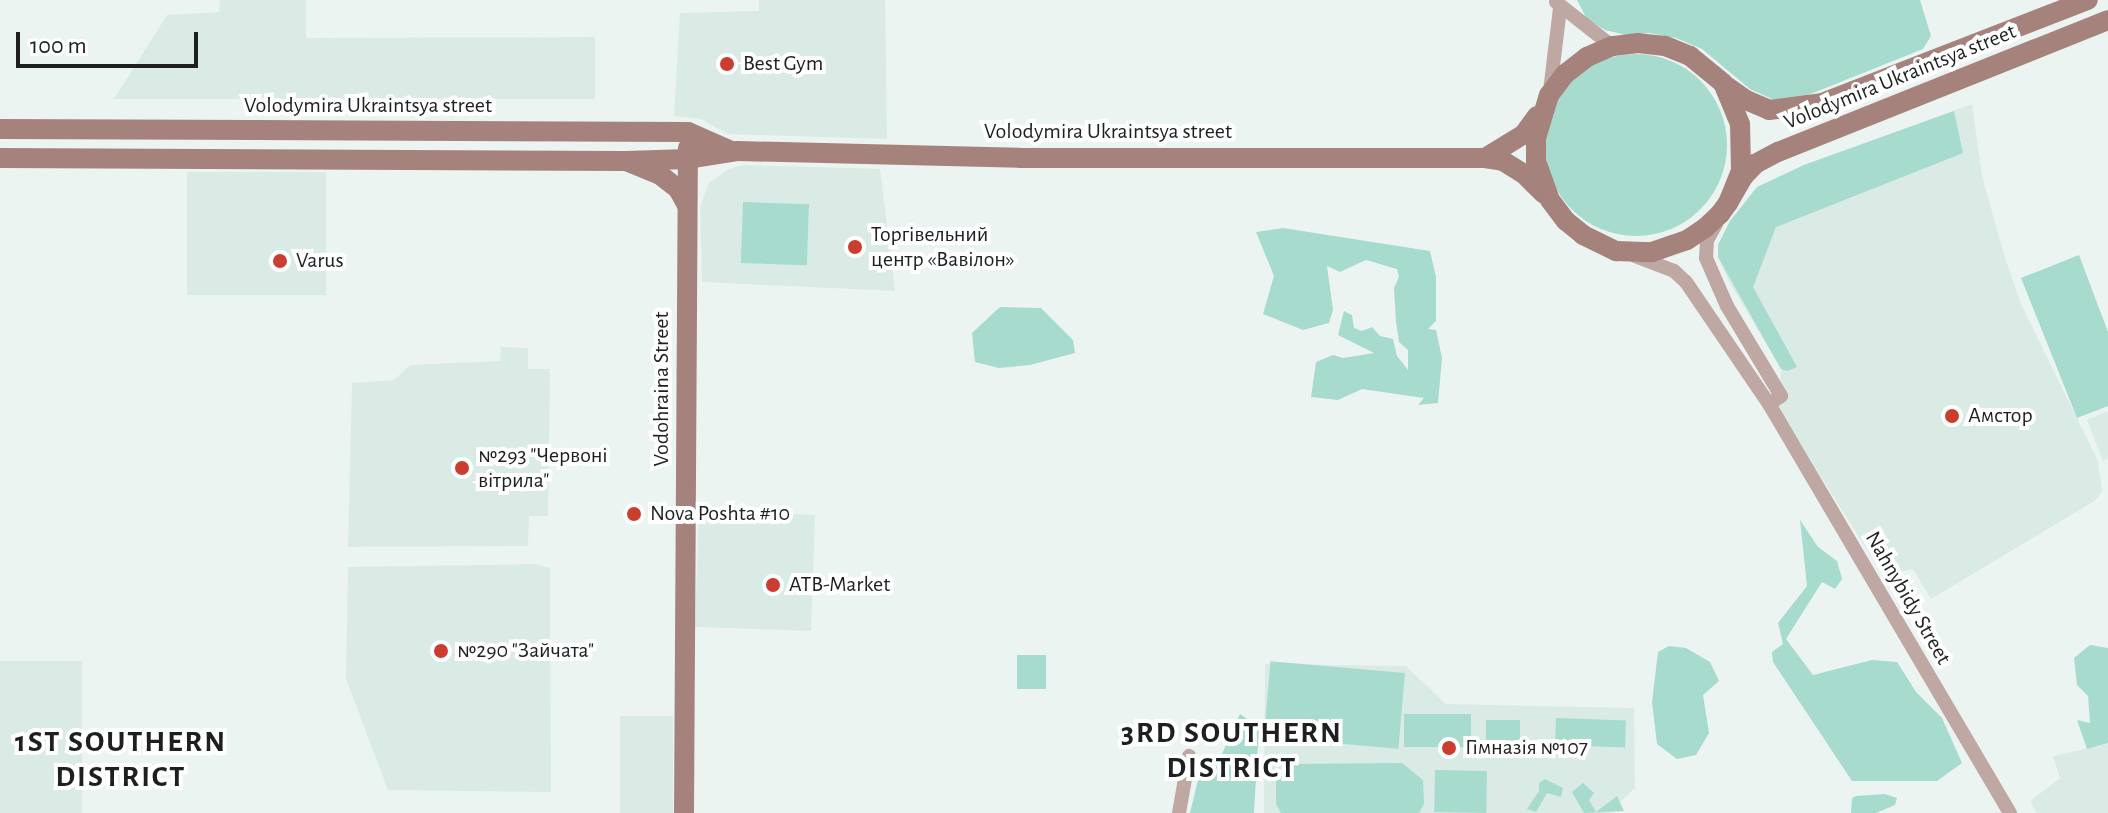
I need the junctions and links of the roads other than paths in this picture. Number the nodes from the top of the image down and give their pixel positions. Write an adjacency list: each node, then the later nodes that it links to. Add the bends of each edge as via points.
1 (2088, 0): 5 (street, Volodymira Ukraintsya street, via 1822,103 1769,110)
2 (1558, 4): 4 (street); 6 (street)
3 (2108, 20): 15 (street, Volodymira Ukraintsya street, via 1778,152 1755,164)
4 (1612, 46): 5 (street, Volodymira Ukraintsya street, via 1665,46 1690,56); 6 (street, Volodymira Ukraintsya street, via 1576,65)
5 (1723, 83): 15 (street, Volodymira Ukraintsya street, via 1740,124 1743,151)
6 (1549, 95): 11 (street, Volodymira Ukraintsya street, via 1524,134); 14 (street, Volodymira Ukraintsya street, via 1536,138 1536,161)
7 (0, 129): 8 (street, Volodymira Ukraintsya street)
8 (688, 132): 9 (street, Volodymira Ukraintsya street); 12 (street, Vodohraina Street)
9 (731, 151): 11 (street, Volodymira Ukraintsya street, via 1022,158); 12 (street, Volodymira Ukraintsya street); 16 (street, via 702,174)
10 (0, 158): 13 (street)
11 (1485, 158): 14 (street, Volodymira Ukraintsya street, via 1503,161 1524,174)
12 (688, 159): 13 (street, Volodymira Ukraintsya street); 16 (street, Vodohraina Street)
13 (626, 161): 16 (street, via 659,174 678,189)
14 (1550, 200): 17 (street, Volodymira Ukraintsya street, via 1583,235)
15 (1728, 203): 17 (street, Volodymira Ukraintsya street, via 1687,240); 18 (street, Nahnybidy Street, via 1707,240 1706,258)
16 (687, 205): 20 (street, Vodohraina Street)
17 (1627, 254): 18 (street, Nahnybidy Street, via 1674,271 1686,282)
18 (1775, 400): 22 (street, Nahnybidy Street)
19 (1189, 756): 21 (street)
20 (684, 813)
21 (1179, 813)
22 (2010, 813)

